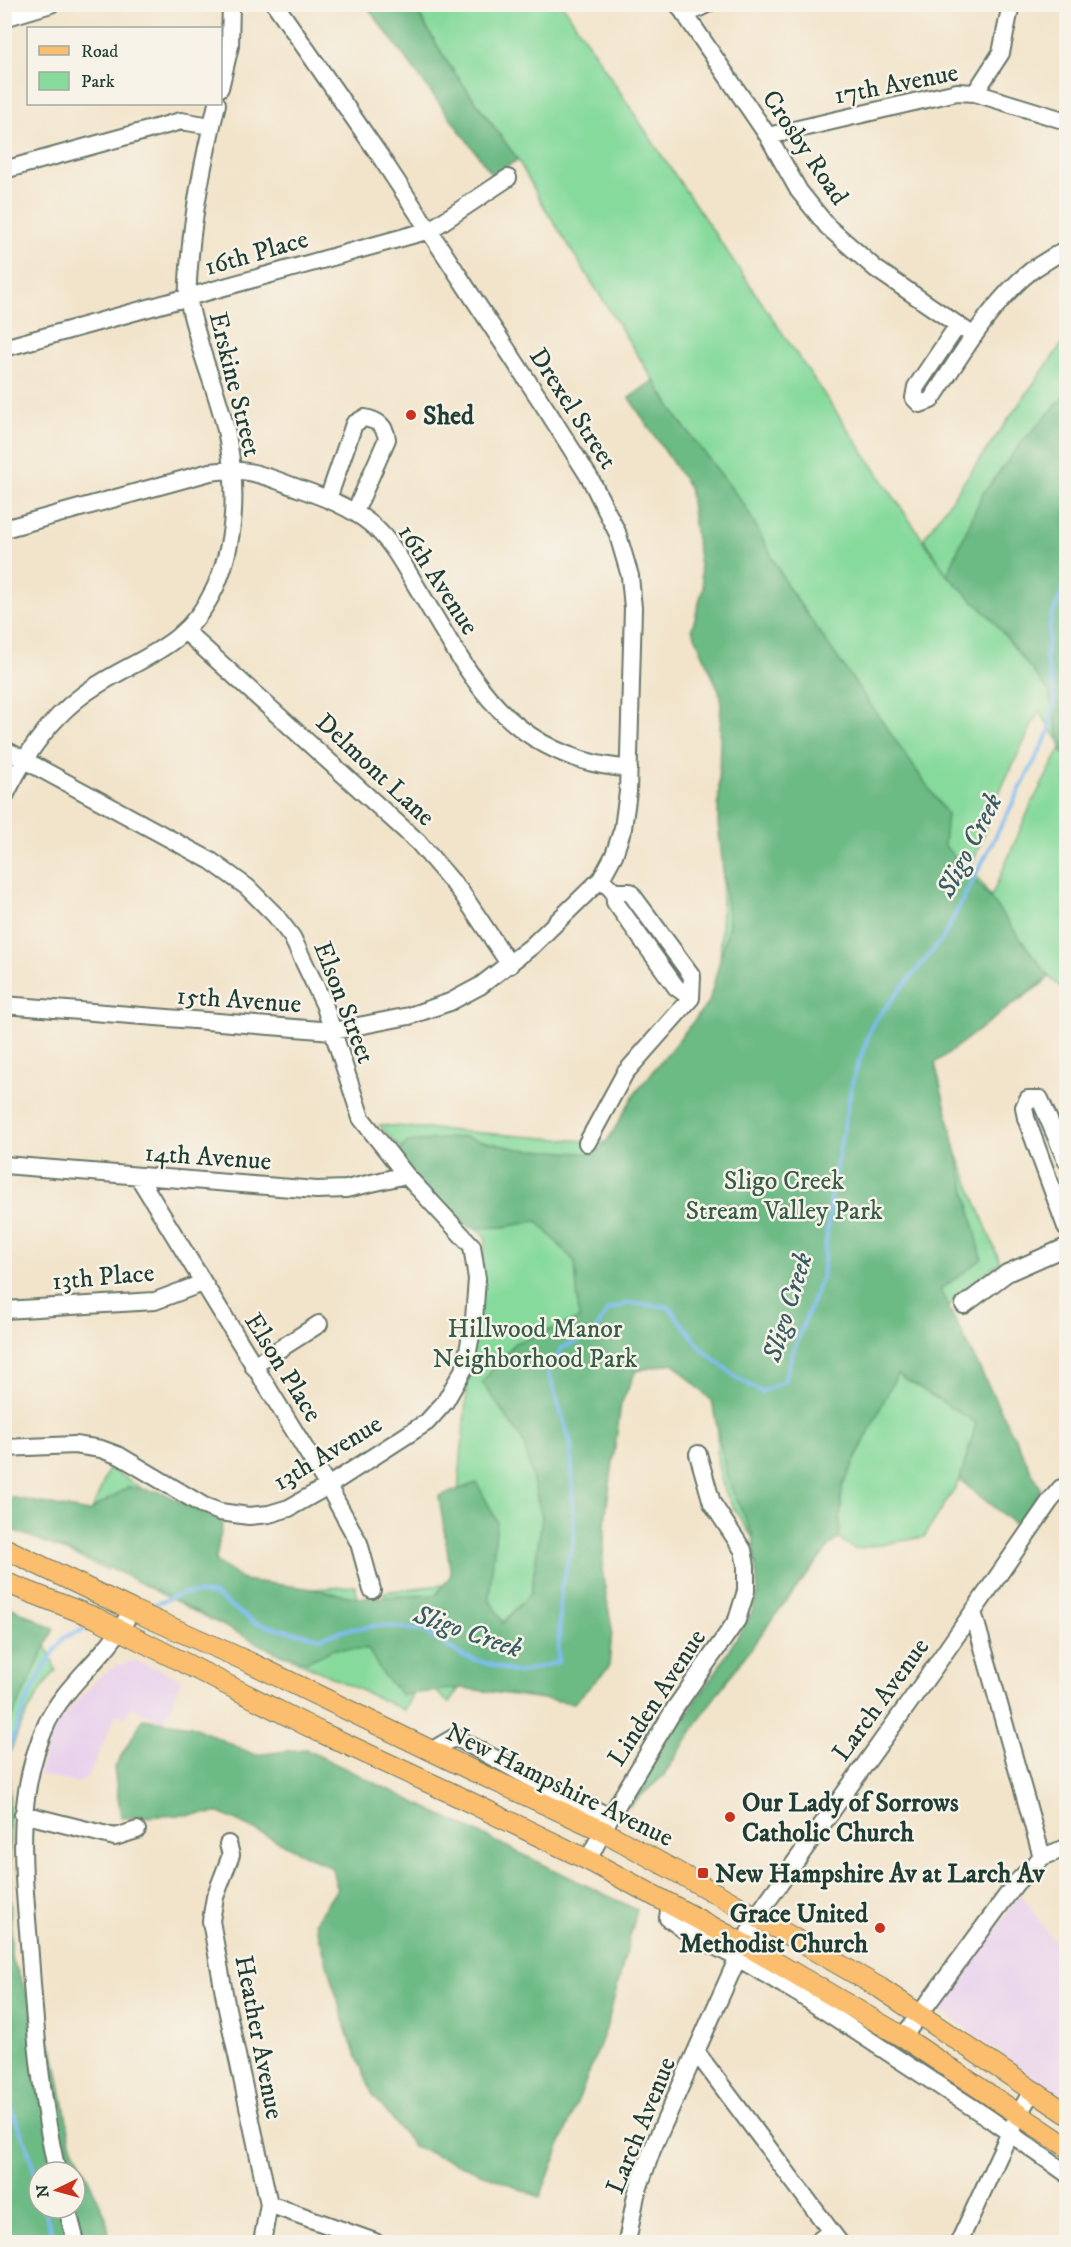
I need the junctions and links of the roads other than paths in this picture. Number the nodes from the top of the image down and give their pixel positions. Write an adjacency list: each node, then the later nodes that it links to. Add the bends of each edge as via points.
1 (51, 4): 7 (street)
2 (231, 4): 8 (street, via 230,46)
3 (274, 4): 16 (street, Drexel Street)
4 (707, 4): 6 (street)
5 (1011, 4): 9 (street, via 1001,53)
6 (682, 10): 13 (street, Crosby Road)
7 (4, 18)
8 (222, 80)
9 (975, 93): 11 (street, 17th Avenue); 13 (street, 17th Avenue, via 931,97)
10 (217, 105): 12 (street, Erskine Street)
11 (1066, 121)
12 (211, 126): 14 (street, via 180,121); 18 (street, Erskine Street, via 192,230)
13 (768, 136): 19 (street, Crosby Road, via 799,191 828,227 859,256)
14 (4, 170)
15 (508, 178): 16 (street, 16th Place)
16 (430, 230): 18 (street, 16th Place); 29 (street, Drexel Street, via 591,480 623,546 632,591)
17 (1066, 249): 20 (street, via 1012,288)
18 (188, 297): 21 (street, 16th Place); 22 (street, Erskine Street, via 228,440)
19 (958, 325): 20 (street, Crosby Road); 20 (street, via 916,387 916,402 931,400)
20 (974, 336)
21 (4, 348)
22 (232, 469): 23 (street, 16th Avenue, via 249,470); 25 (street, 16th Avenue); 26 (street, Erskine Street, via 233,518 225,562 204,608)
23 (328, 499): 24 (street, 16th Avenue); 24 (street, via 354,424 364,418 381,424 387,440)
24 (355, 512): 29 (street, 16th Avenue, via 371,524 399,558 465,667 502,715 547,746 568,755)
25 (4, 529)
26 (185, 631): 28 (street, Erskine Street, via 149,657 84,694 62,713); 32 (street, Delmont Lane, via 418,842 461,892)
27 (4, 749): 28 (street, Elson Street)
28 (24, 760): 30 (street, Erskine Street); 34 (street, Elson Street, via 212,861 247,887 292,937)
29 (629, 769): 31 (street, Drexel Street, via 623,828)
30 (4, 798)
31 (601, 879): 32 (street, 15th Avenue); 35 (street, via 614,892 615,902 676,987 691,998 625,1073)
32 (510, 965): 34 (street, 15th Avenue, via 480,986 432,1009)
33 (4, 1005): 34 (street, 15th Avenue)
34 (333, 1031): 38 (street, Elson Street, via 361,1118)
35 (587, 1143)
36 (1066, 1160): 40 (street, via 1040,1099 1028,1099 1024,1107 1026,1118)
37 (4, 1165): 39 (street, 14th Avenue)
38 (406, 1175): 39 (street, 14th Avenue, via 346,1189 317,1190); 41 (street, Elson Street)
39 (138, 1176): 43 (street, Elson Place)
40 (1066, 1227)
41 (472, 1246): 50 (street, 13th Avenue, via 477,1278 474,1319 465,1367 456,1386 427,1422)
42 (1066, 1247): 44 (street, via 1008,1273)
43 (203, 1283): 45 (street, 13th Place, via 155,1301); 47 (street, Elson Place)
44 (964, 1305)
45 (4, 1310)
46 (319, 1324): 47 (street)
47 (253, 1366): 50 (street, Elson Place)
48 (4, 1448): 50 (street, 13th Avenue, via 75,1445 101,1449 120,1456 204,1506 249,1516 289,1508)
49 (698, 1454): 59 (street, Linden Avenue, via 712,1503 742,1551 746,1592 737,1620 675,1708)
50 (328, 1486): 54 (street, Elson Place, via 359,1543)
51 (1064, 1488): 55 (street, Larch Avenue)
52 (4, 1548): 56 (main road, New Hampshire Avenue)
53 (4, 1582): 57 (main road)
54 (372, 1590)
55 (973, 1612): 63 (street); 65 (street, Larch Avenue)
56 (139, 1613): 57 (street); 59 (main road, New Hampshire Avenue, via 431,1751)
57 (119, 1630): 58 (street, via 48,1721 34,1757); 64 (main road, via 320,1732)
58 (23, 1814): 60 (street, via 115,1837); 75 (street, via 35,2026)
59 (606, 1824): 64 (street, Linden Avenue); 65 (main road, New Hampshire Avenue)
60 (137, 1830)
61 (228, 1844): 77 (street, Heather Avenue, via 231,1855 215,1897 211,1921)
62 (1066, 1848): 63 (street)
63 (1042, 1857): 67 (street, via 1016,1883)
64 (588, 1860): 66 (main road, via 670,1904)
65 (756, 1917): 66 (street, Larch Avenue); 67 (main road, New Hampshire Avenue)
66 (741, 1951): 68 (main road); 69 (street, Larch Avenue); 73 (street)
67 (920, 2014): 68 (street); 70 (main road, New Hampshire Avenue)
68 (903, 2037): 71 (main road)
69 (697, 2053): 79 (street); 83 (street, Larch Avenue, via 652,2150 636,2195)
70 (1033, 2090): 71 (street); 72 (main road, New Hampshire Avenue)
71 (1019, 2113): 73 (street); 74 (main road)
72 (1066, 2113)
73 (1009, 2133): 76 (street); 85 (street)
74 (1066, 2146)
75 (55, 2160)
76 (1066, 2173)
77 (269, 2204): 81 (street, Heather Avenue); 82 (street)
78 (70, 2220): 80 (street)
79 (835, 2237): 84 (street)
80 (76, 2242)
81 (262, 2242)
82 (375, 2242)
83 (627, 2242)
84 (816, 2242)
85 (959, 2242)

